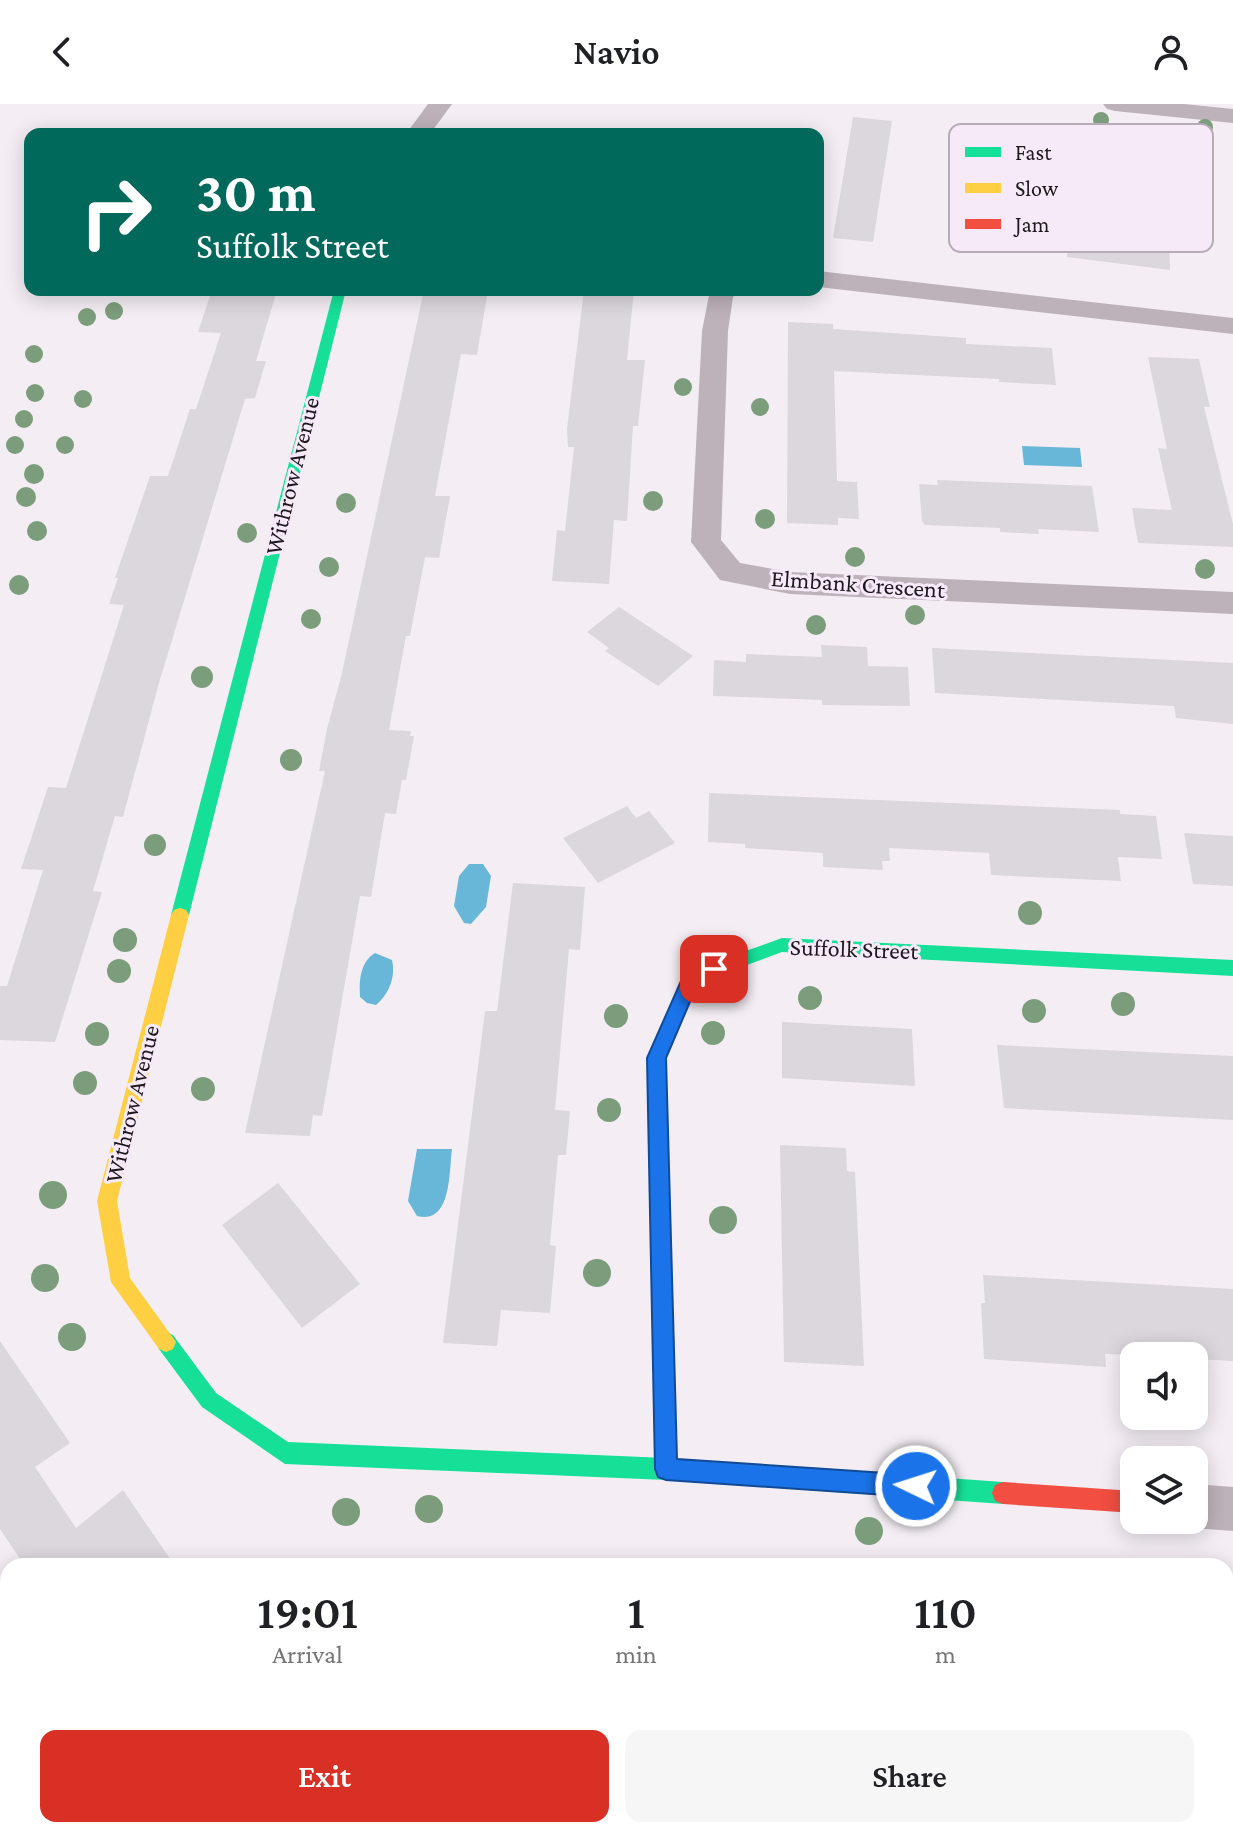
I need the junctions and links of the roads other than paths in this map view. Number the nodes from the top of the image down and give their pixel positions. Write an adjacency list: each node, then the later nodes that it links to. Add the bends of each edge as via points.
1 (440, 104): 5 (street)
2 (1115, 104): 3 (street)
3 (1166, 106): 4 (street)
4 (1233, 116)
5 (422, 128)
6 (824, 280): 9 (street)
7 (338, 296): 12 (street, Withrow Avenue, via 107,1201 121,1282 209,1400 285,1453)
8 (721, 296): 10 (street, Elmbank Crescent, via 706,542 731,572 790,583)
9 (1233, 326)
10 (1233, 603)
11 (1233, 968): 12 (street, Suffolk Street, via 782,945 691,978 657,1058)
12 (666, 1469): 13 (street, Withrow Avenue)
13 (1120, 1501)
14 (1208, 1507): 15 (street)
15 (1233, 1509)

